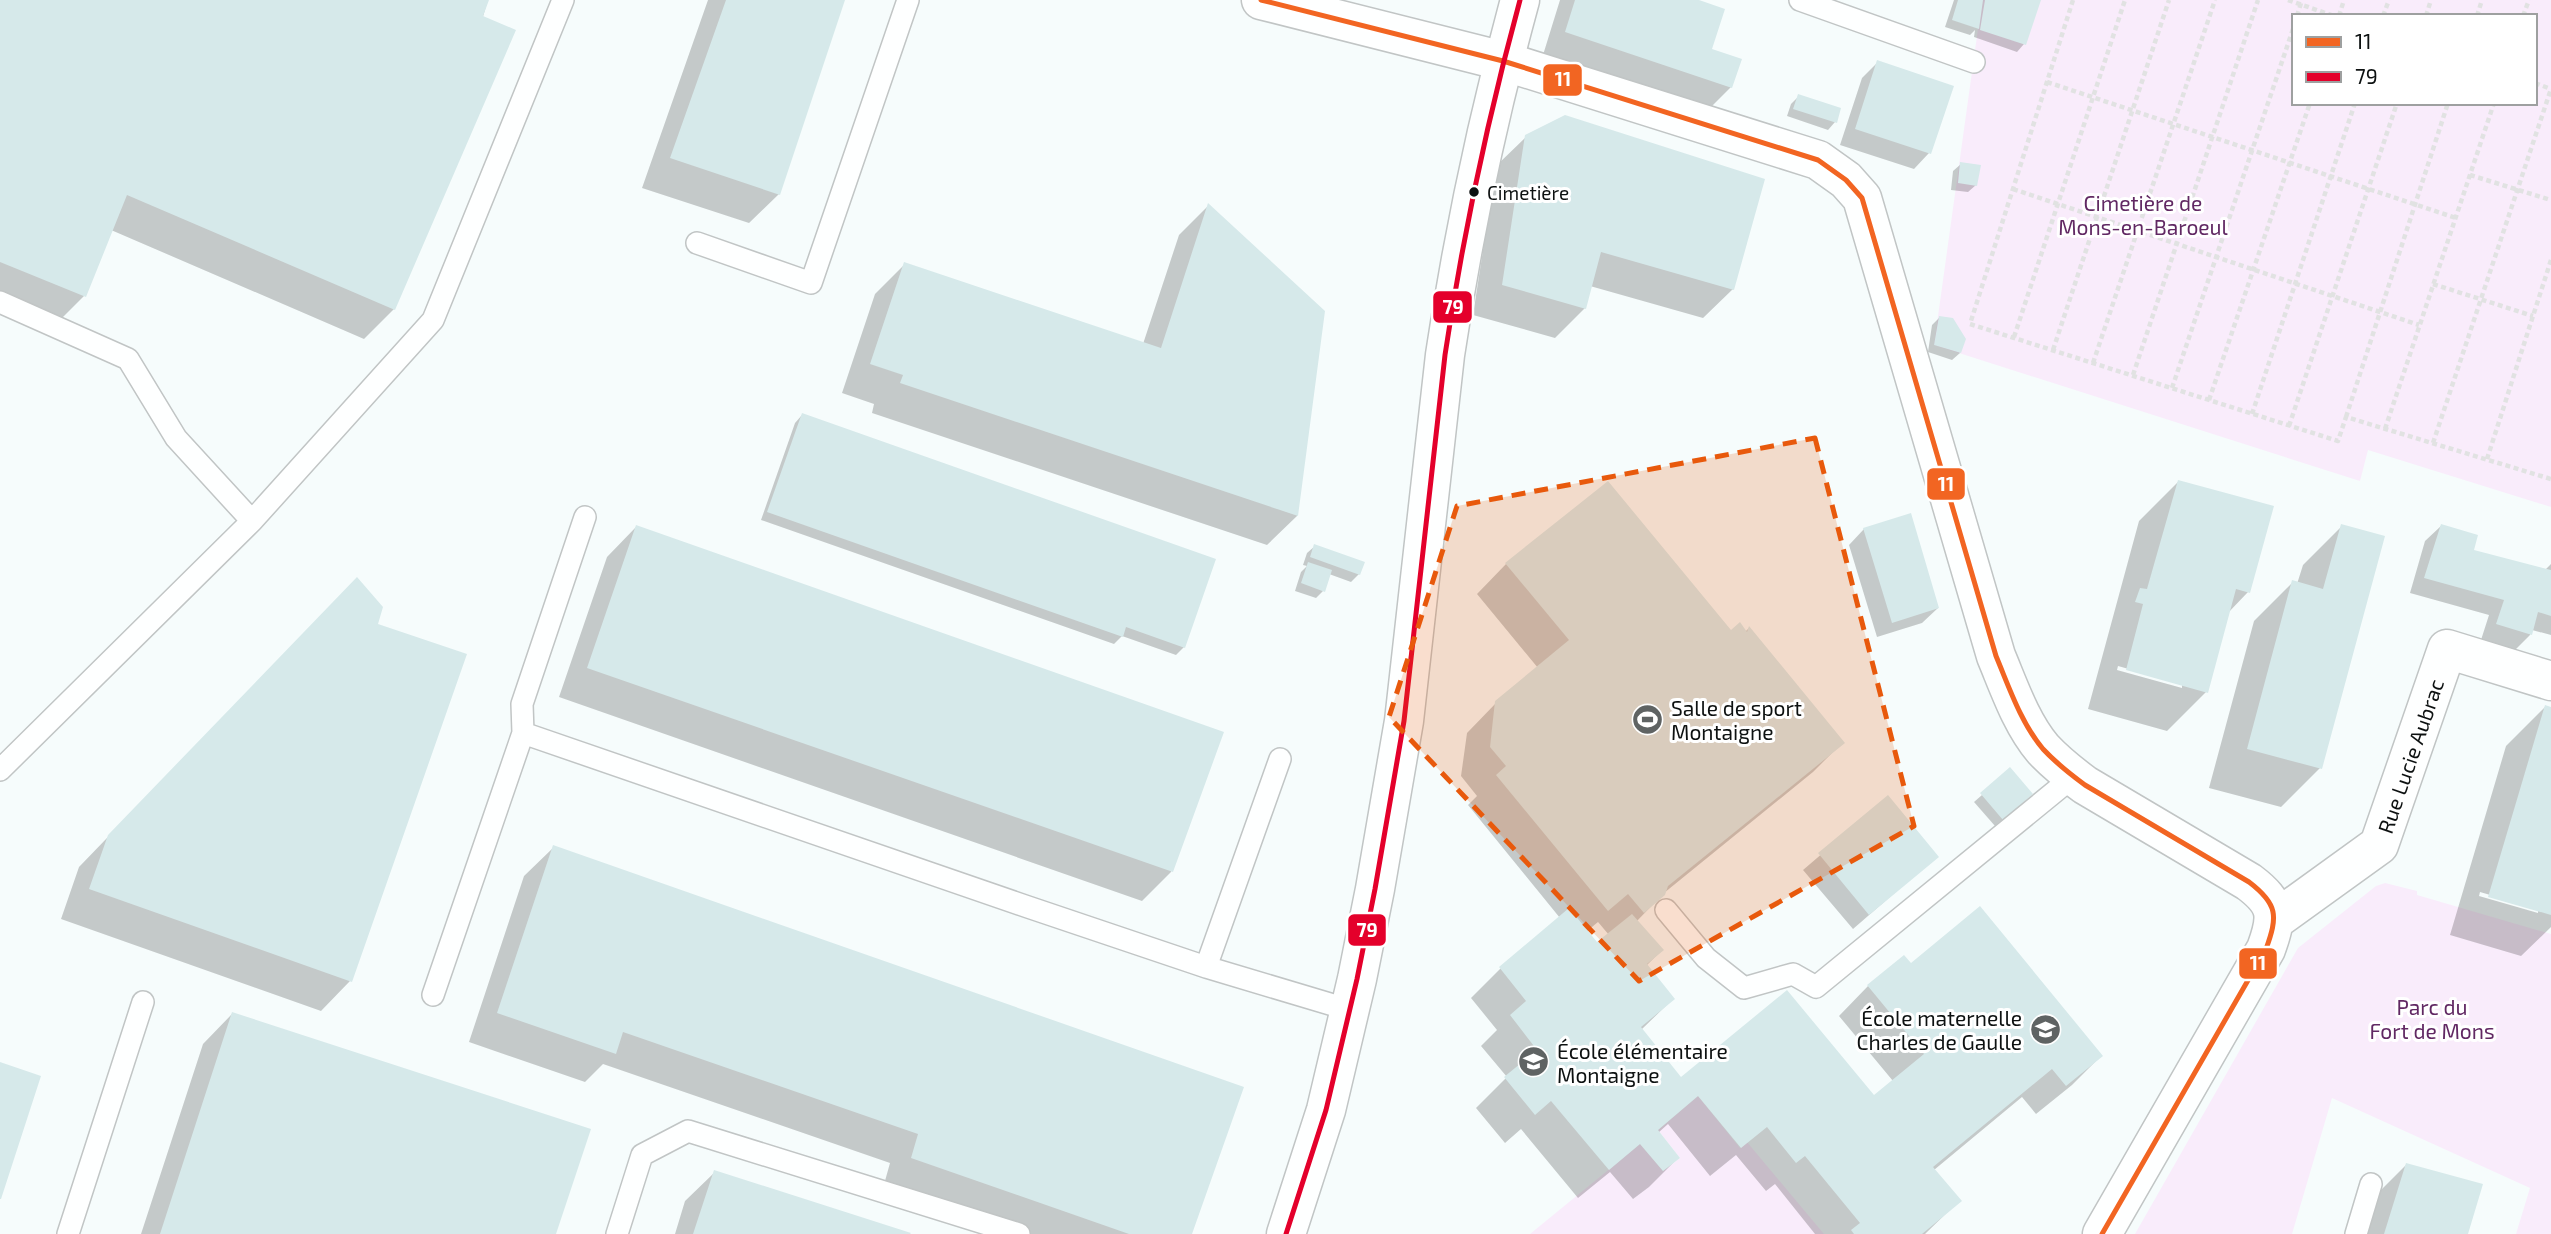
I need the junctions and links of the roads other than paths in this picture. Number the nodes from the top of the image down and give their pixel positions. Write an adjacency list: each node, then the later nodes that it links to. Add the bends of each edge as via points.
1 (562, 0): 11 (lane, via 433,320)
2 (908, 0): 8 (lane, via 811,283)
3 (1261, 0): 6 (street)
4 (1520, 0): 6 (street)
5 (1800, 0): 7 (lane)
6 (1503, 61): 16 (street, via 1818,160 1862,198 1996,656 2042,747); 22 (street, via 1444,355 1404,720)
7 (1974, 62)
8 (697, 243)
9 (0, 302): 11 (lane, via 128,359 177,438)
10 (585, 517): 13 (lane, via 522,704)
11 (252, 521): 15 (lane)
12 (2551, 681): 18 (street, Rue Lucie Aubrac, via 2447,649 2379,845)
13 (523, 733): 19 (lane); 20 (lane)
14 (1280, 759): 19 (lane)
15 (0, 770)
16 (2074, 776): 17 (lane, via 1816,987 1793,974 1744,988 1706,958); 18 (street, via 2249,882 2272,903)
17 (1666, 910)
18 (2275, 920): 28 (street, via 2266,949)
19 (1206, 967): 22 (lane)
20 (433, 995)
21 (143, 1002): 24 (lane)
22 (1350, 1010): 27 (street, via 1326,1110)
23 (2371, 1184): 29 (lane)
24 (68, 1234)
25 (617, 1234): 26 (lane, via 642,1156 688,1131)
26 (1018, 1234)
27 (1286, 1234)
28 (2102, 1234)
29 (2356, 1234)

